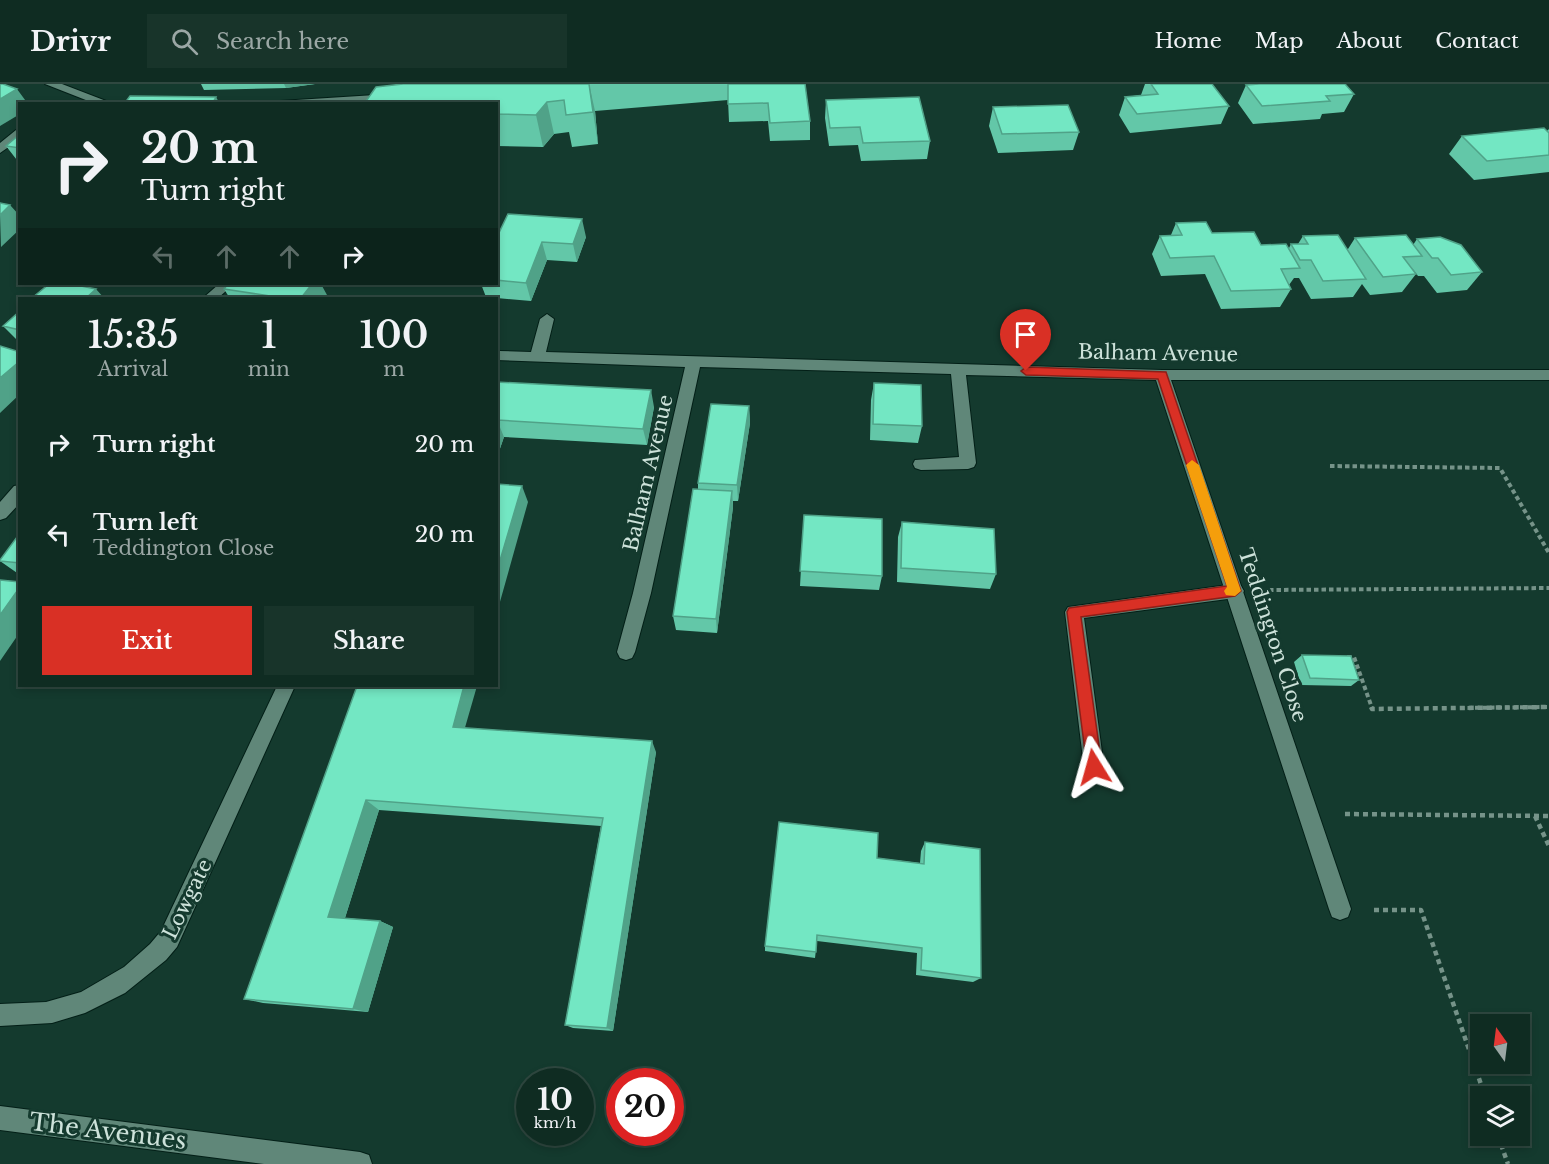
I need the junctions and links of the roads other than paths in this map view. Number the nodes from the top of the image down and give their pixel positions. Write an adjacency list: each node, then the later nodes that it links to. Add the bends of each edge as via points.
1 (51, 84): 4 (street, via 67,94)
2 (407, 95): 3 (street)
3 (362, 101): 5 (street)
4 (101, 102)
5 (335, 102)
6 (18, 135): 7 (street)
7 (0, 149)
8 (226, 285): 9 (street)
9 (211, 297)
10 (547, 319): 12 (street)
11 (499, 356): 12 (street, Balham Avenue)
12 (537, 358): 13 (street, Balham Avenue)
13 (694, 362): 14 (street, Balham Avenue); 21 (street, Balham Avenue)
14 (958, 369): 15 (street, Balham Avenue); 17 (street, via 968,463)
15 (1162, 375): 16 (street, Balham Avenue); 20 (street, Teddington Close)
16 (1549, 375)
17 (921, 464)
18 (18, 493): 19 (street)
19 (0, 513)
20 (1235, 591): 23 (street, via 1074,612); 24 (street, Teddington Close)
21 (626, 652)
22 (286, 687): 25 (street, Lowgate, via 170,939 156,957 132,975 76,1005 50,1012)
23 (1094, 767)
24 (1340, 909)
25 (0, 1015)
26 (0, 1118): 27 (street, The Avenues)
27 (360, 1164)

